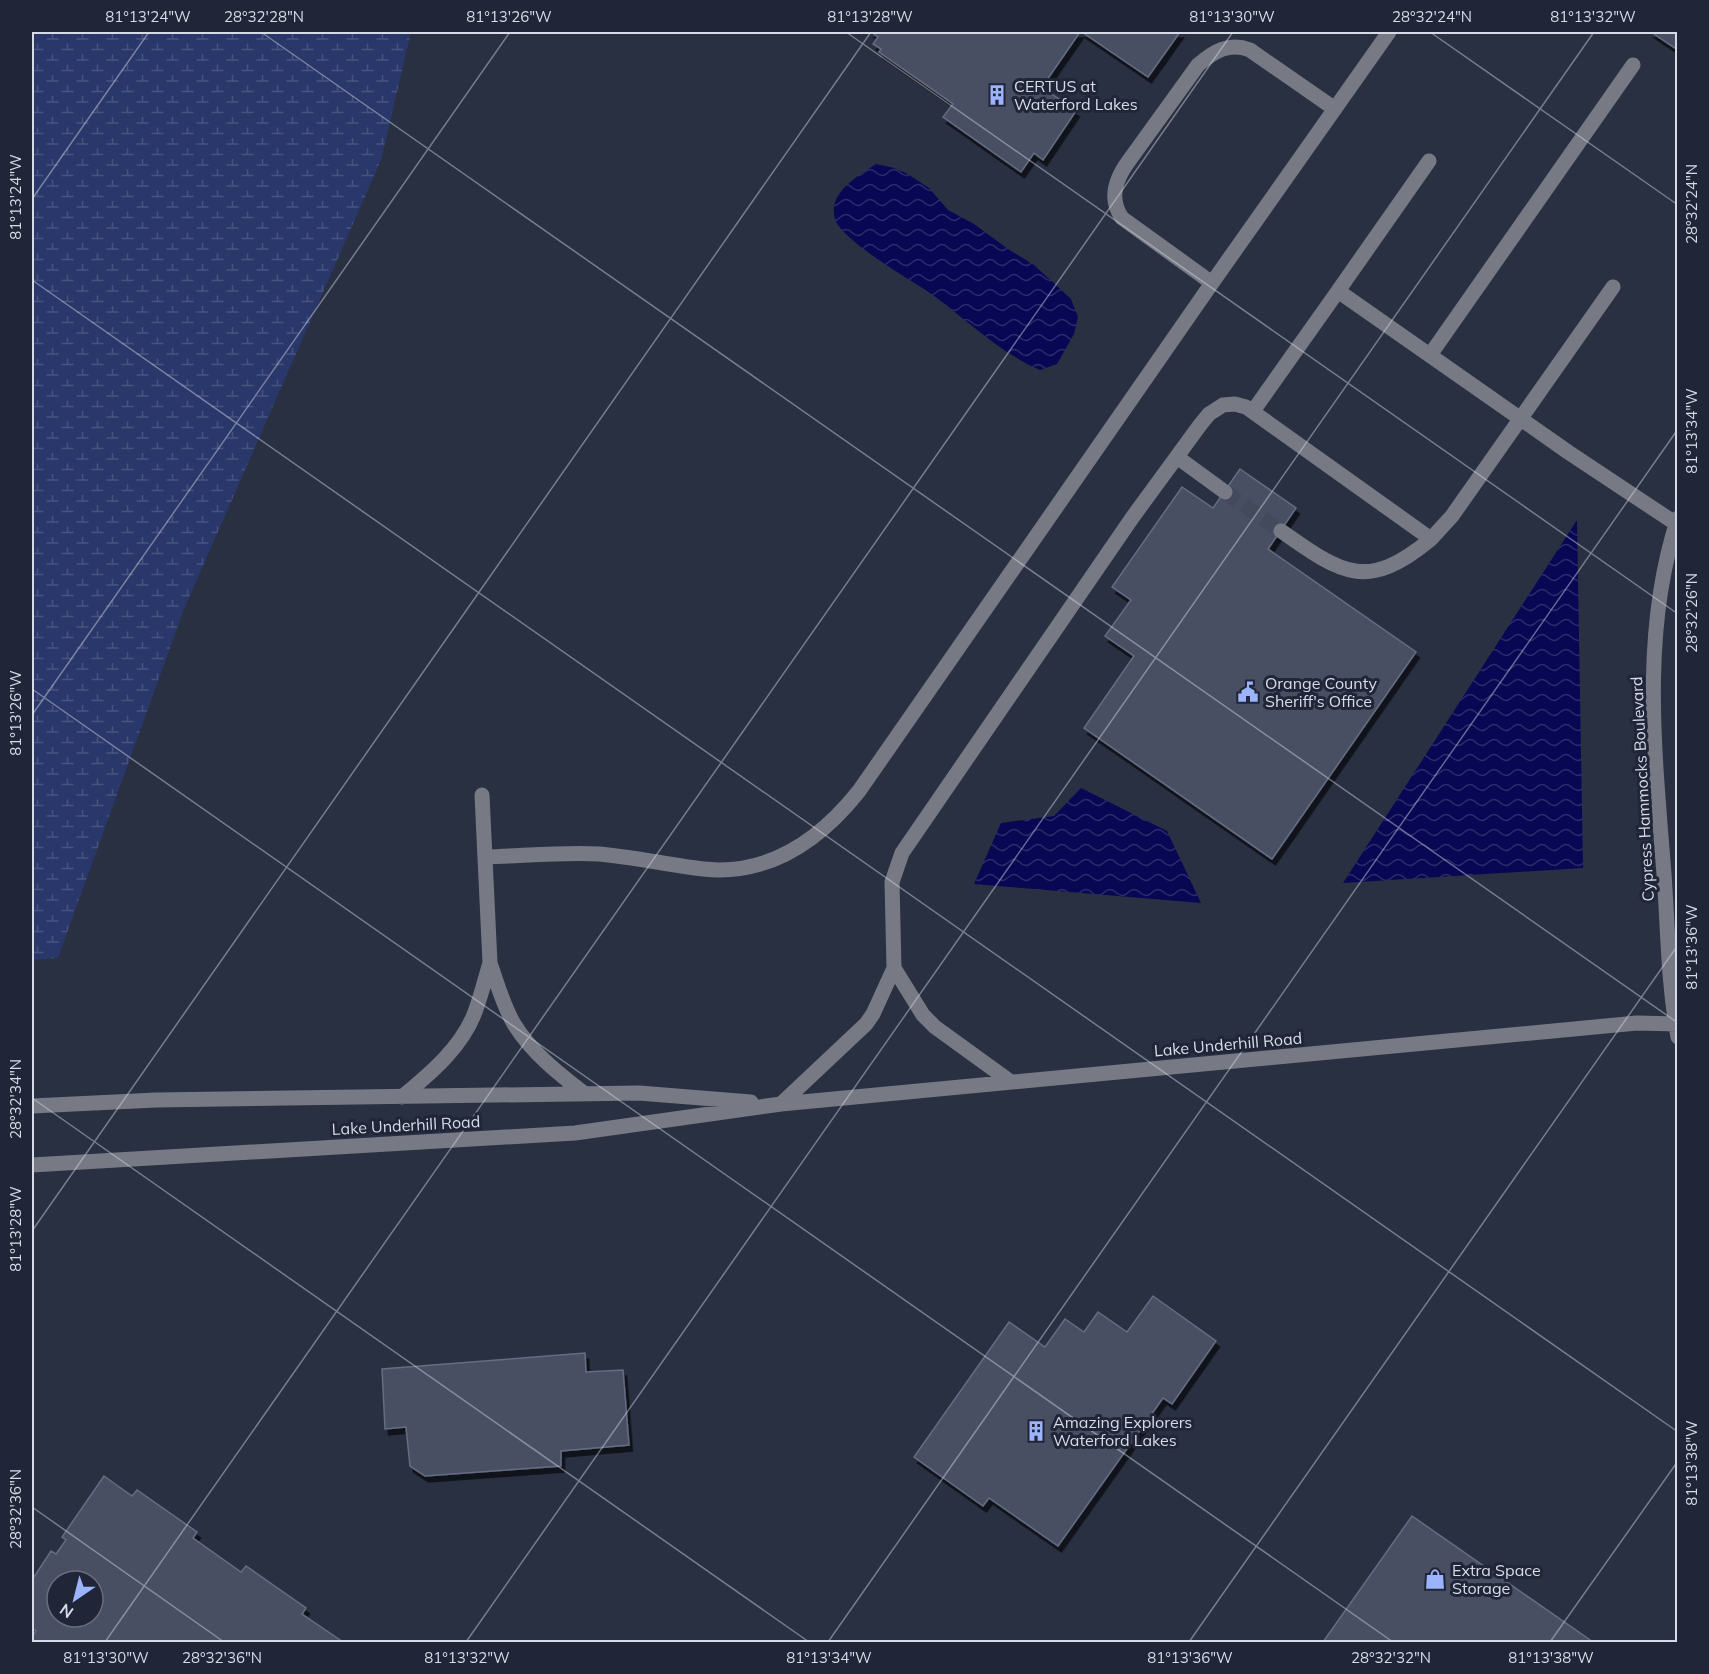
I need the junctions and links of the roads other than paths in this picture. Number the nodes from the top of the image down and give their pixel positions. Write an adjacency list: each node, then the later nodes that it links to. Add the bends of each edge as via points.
1 (1389, 32): 3 (street)
2 (1633, 65): 8 (street)
3 (1335, 109): 5 (street); 5 (street, via 1250,50 1240,46 1223,48 1198,65 1122,170 1114,202 1118,211 1129,224)
4 (1429, 161): 7 (street)
5 (1212, 283): 17 (street, via 859,791 814,836 777,859 737,869 705,869 598,854)
6 (1612, 287): 10 (street)
7 (1338, 291): 8 (street); 9 (street)
8 (1430, 356): 10 (street)
9 (1253, 411): 11 (street, via 1235,404 1223,405 1204,419); 15 (street)
10 (1520, 418): 13 (street); 15 (street, via 1452,516)
11 (1177, 457): 12 (street); 19 (street, via 902,853 892,882)
12 (1225, 492)
13 (1677, 522): 20 (street, Cypress Hammocks Boulevard, via 1660,595 1653,702)
14 (1281, 531): 15 (street, via 1331,564 1362,572 1396,564)
15 (1431, 539)
16 (483, 795): 17 (street)
17 (485, 857): 18 (street)
18 (490, 963): 22 (street, via 515,1026 537,1052); 23 (street, via 475,1013 461,1038 429,1075)
19 (894, 968): 21 (street, via 935,1028); 24 (street, via 866,1024)
20 (1677, 1028): 21 (street, Lake Underhill Road, via 1636,1023)
21 (1011, 1082): 24 (street, Lake Underhill Road)
22 (585, 1094): 23 (street, Lake Underhill Road); 24 (street, Lake Underhill Road, via 639,1093)
23 (402, 1097): 25 (street, Lake Underhill Road)
24 (781, 1104): 26 (street, Lake Underhill Road, via 575,1133)
25 (32, 1106)
26 (32, 1165)

